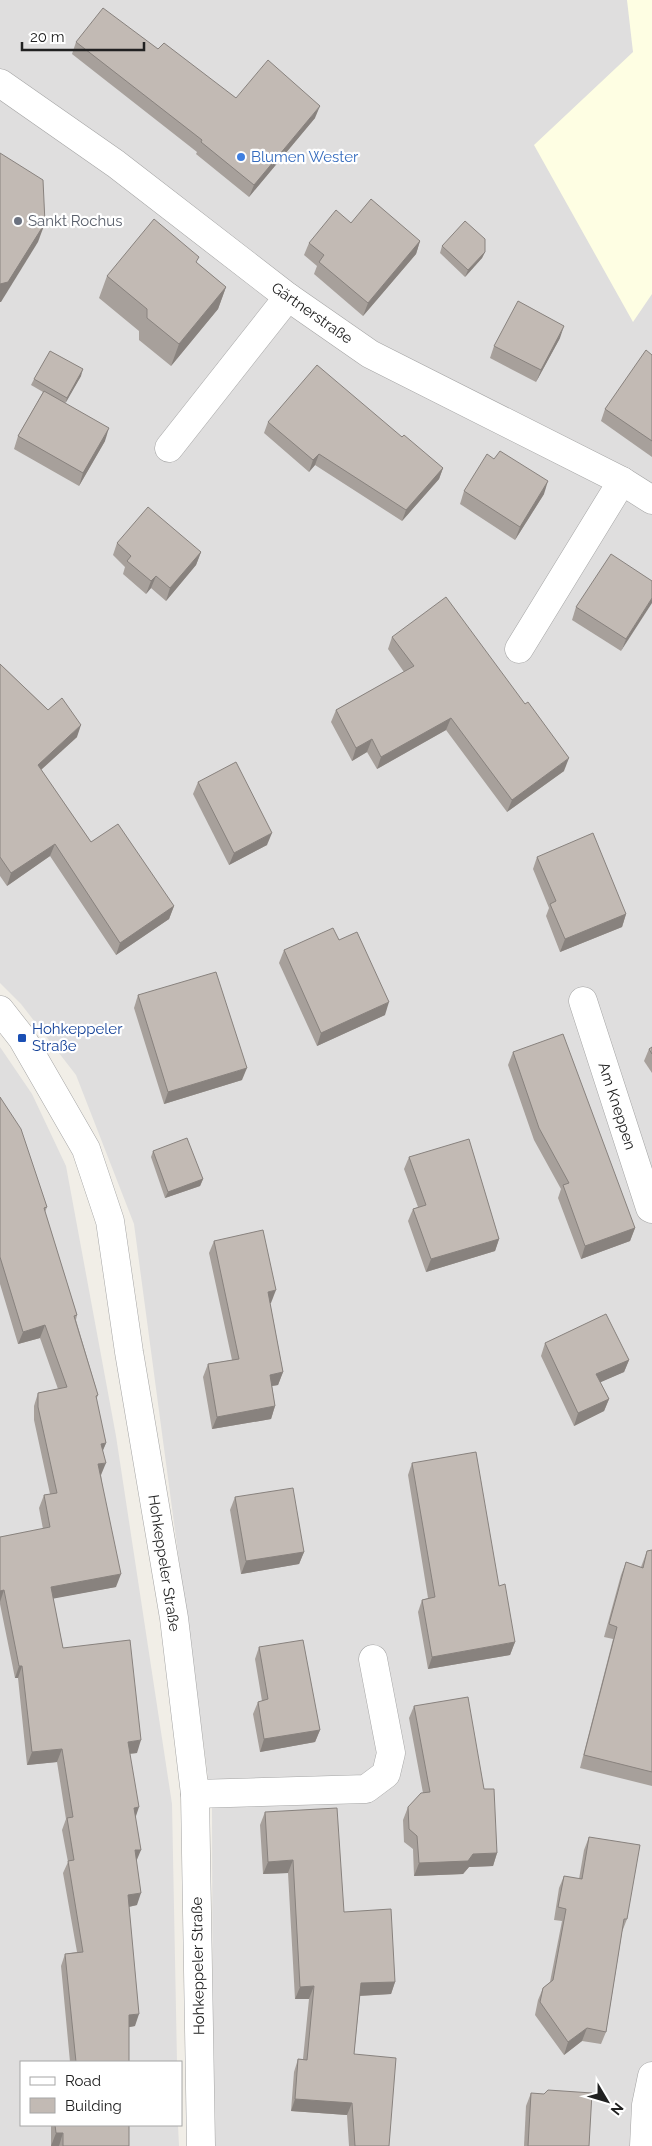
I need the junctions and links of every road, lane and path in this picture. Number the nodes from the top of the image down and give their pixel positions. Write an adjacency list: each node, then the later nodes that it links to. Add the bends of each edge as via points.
1 (0, 82): 2 (street, Gärtnerstraße, via 116,164)
2 (288, 297): 3 (street); 4 (street, Gärtnerstraße, via 370,354)
3 (169, 448)
4 (622, 481): 5 (street, Gärtnerstraße); 6 (street)
5 (652, 500)
6 (519, 649)
7 (583, 1001): 9 (street, Am Kneppen)
8 (0, 1010): 11 (street, Hohkeppeler Straße, via 22,1038 86,1149 110,1221 174,1618)
9 (652, 1209)
10 (373, 1659): 11 (street, via 391,1753 386,1774 366,1789)
11 (195, 1794): 13 (street, Hohkeppeler Straße)
12 (652, 2076): 14 (street, via 646,2105)
13 (201, 2146)
14 (644, 2146)

